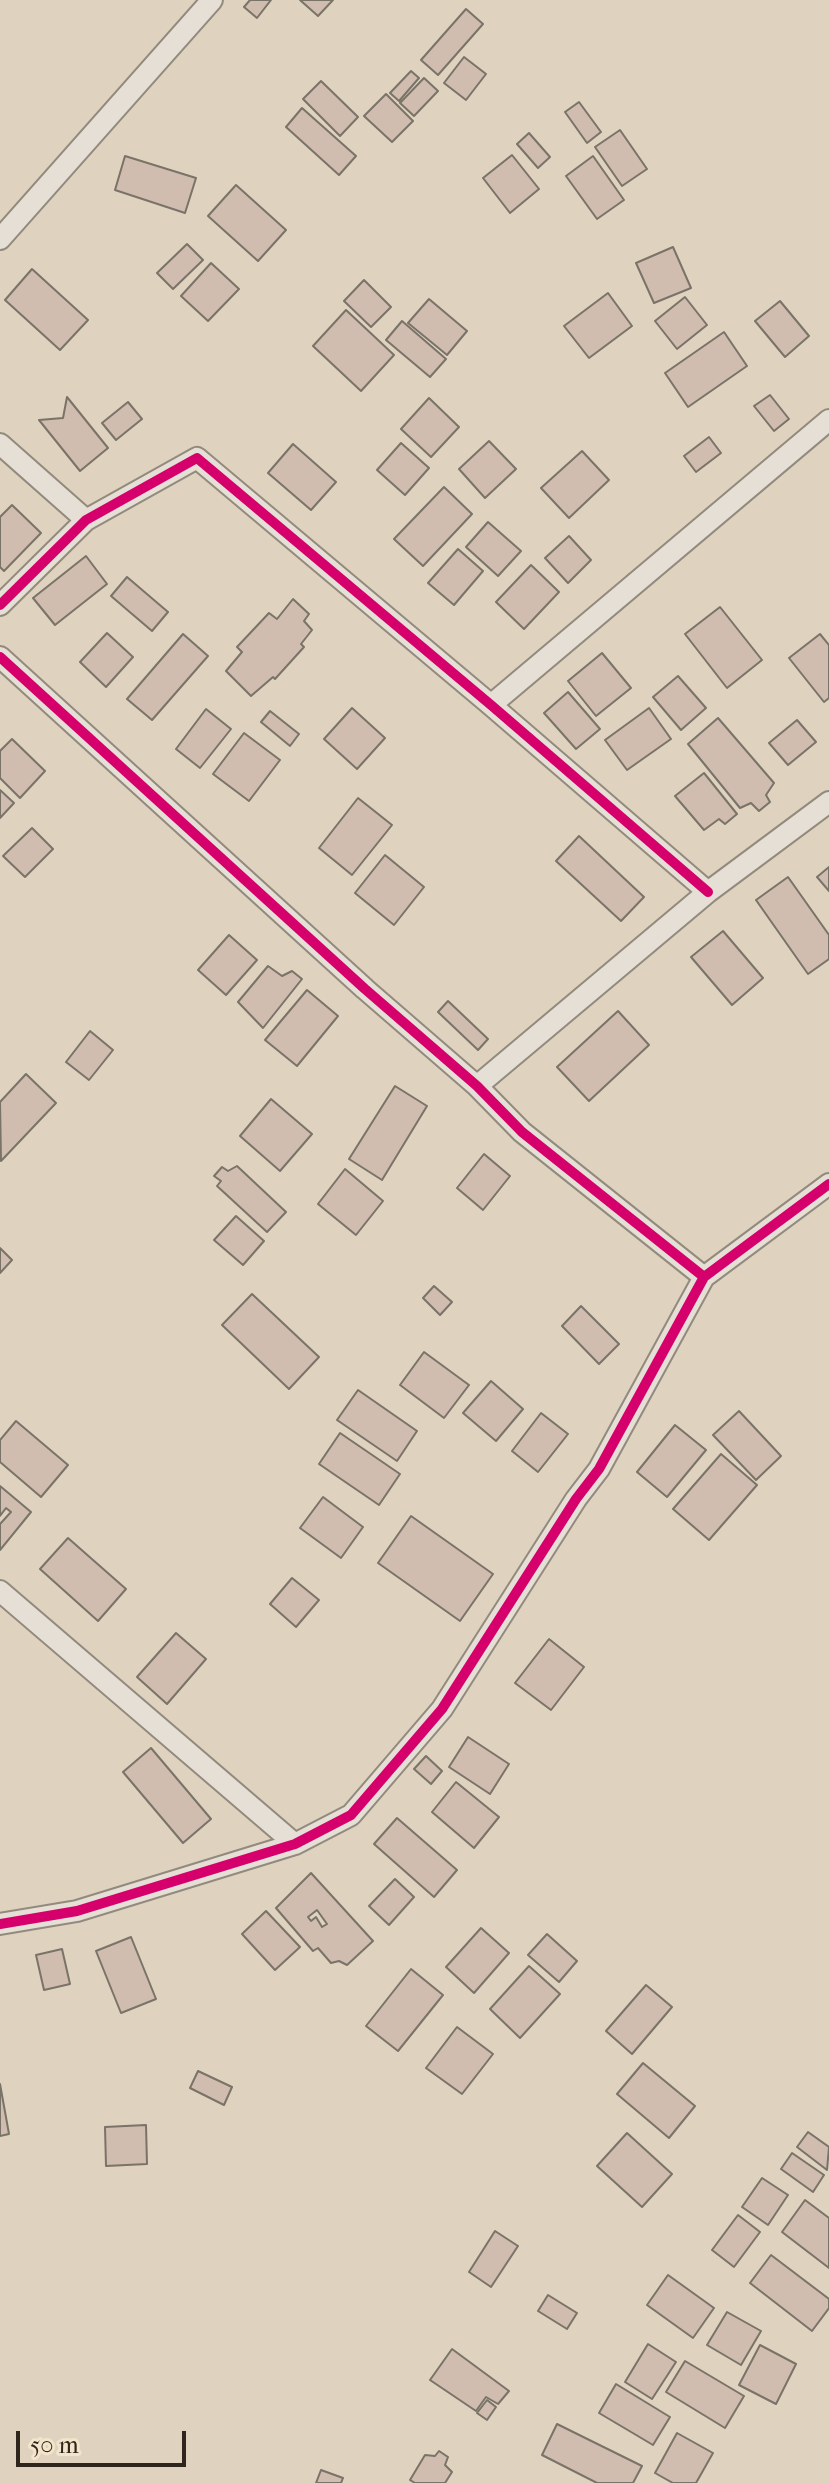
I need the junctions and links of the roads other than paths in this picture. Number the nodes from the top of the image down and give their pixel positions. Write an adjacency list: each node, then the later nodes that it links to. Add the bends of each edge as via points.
1 (212, 0): 2 (street)
2 (0, 239)
3 (829, 420): 8 (street)
4 (0, 444): 5 (street)
5 (86, 520): 6 (street); 8 (street, via 197,458)
6 (0, 605)
7 (0, 657): 11 (street)
8 (491, 705): 10 (street)
9 (829, 802): 10 (street)
10 (708, 892): 11 (street)
11 (477, 1086): 13 (street, via 522,1132)
12 (829, 1184): 13 (street)
13 (704, 1277): 15 (street, via 599,1469 442,1709 351,1815)
14 (0, 1591): 15 (street)
15 (295, 1844): 16 (street, via 77,1911)
16 (0, 1924)

